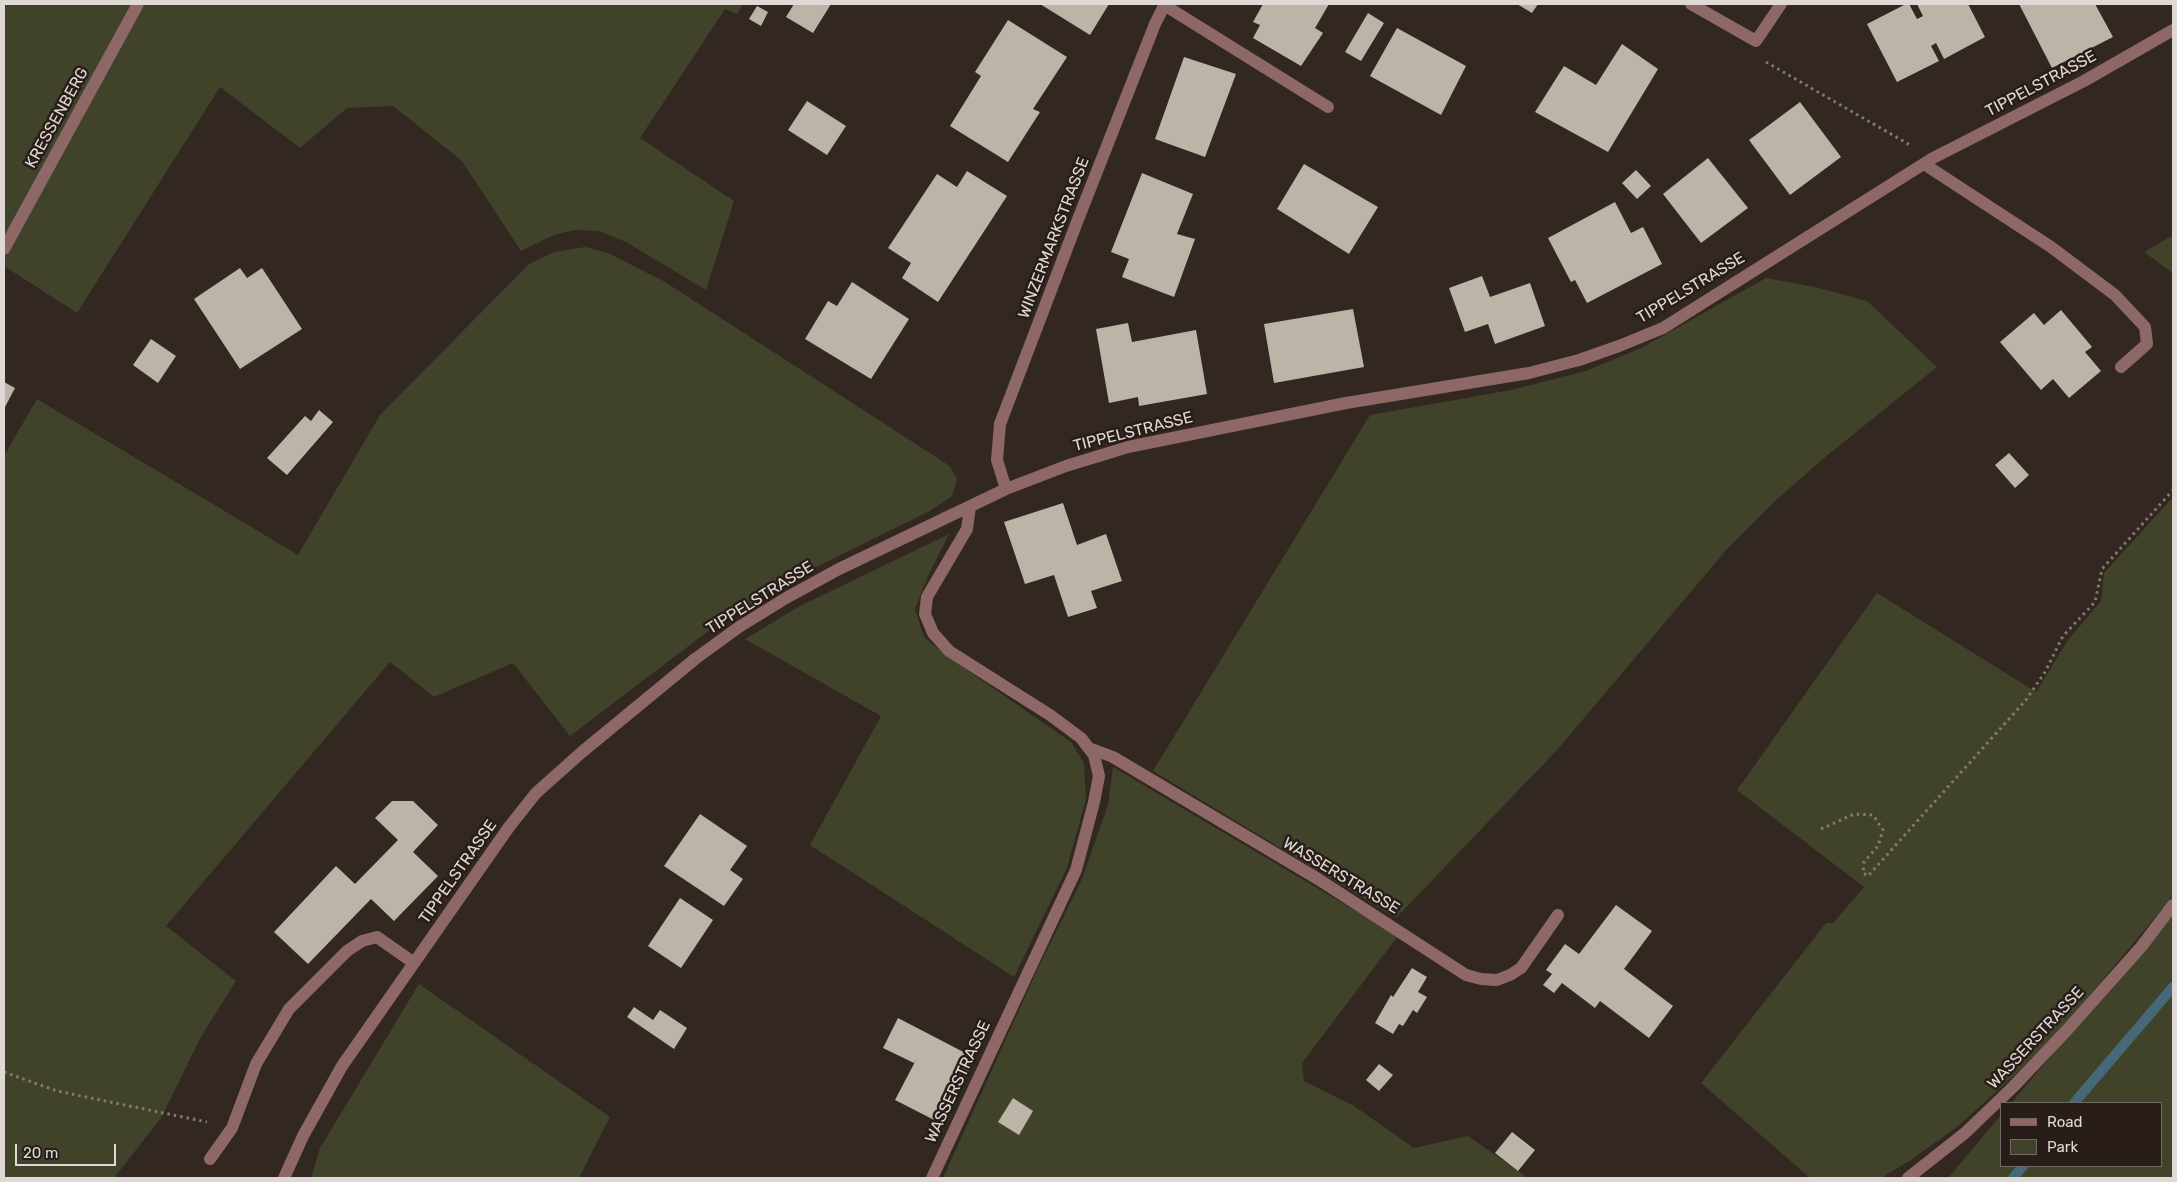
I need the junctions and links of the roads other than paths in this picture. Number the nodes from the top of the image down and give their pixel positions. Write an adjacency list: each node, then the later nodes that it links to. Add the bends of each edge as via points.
1 (138, 4): 8 (street, KRESSENBERG)
2 (1691, 4): 3 (street, via 1756,41)
3 (1781, 4)
4 (1165, 5): 6 (street); 10 (street, WINZERMARKSTRASSE, via 1076,222 1000,424 997,460)
5 (2173, 30): 7 (street, TIPPELSTRASSE)
6 (1328, 107)
7 (1928, 161): 9 (street, via 2115,295 2145,327 2147,344); 10 (street, TIPPELSTRASSE, via 1663,328 1587,357 1529,373 1346,403 1128,447)
8 (4, 249)
9 (2121, 367)
10 (1006, 489): 11 (street, TIPPELSTRASSE)
11 (970, 507): 12 (street, WASSERSTRASSE, via 967,529 926,603 933,634 949,651 1050,715); 15 (street, TIPPELSTRASSE, via 786,598 695,659 536,794 509,827)
12 (1089, 748): 14 (street, WASSERSTRASSE, via 1113,757 1318,880 1466,975 1497,980 1521,968); 18 (street, WASSERSTRASSE, via 1097,764 1098,782 1076,870)
13 (2173, 905): 19 (street, WASSERSTRASSE, via 2135,954 2013,1087 1965,1133)
14 (1558, 915)
15 (414, 963): 16 (street, via 377,938 354,945 347,951 289,1009 256,1064 232,1128); 17 (street, TIPPELSTRASSE, via 342,1066)
16 (210, 1159)
17 (284, 1178)
18 (932, 1178)
19 (1908, 1178)

